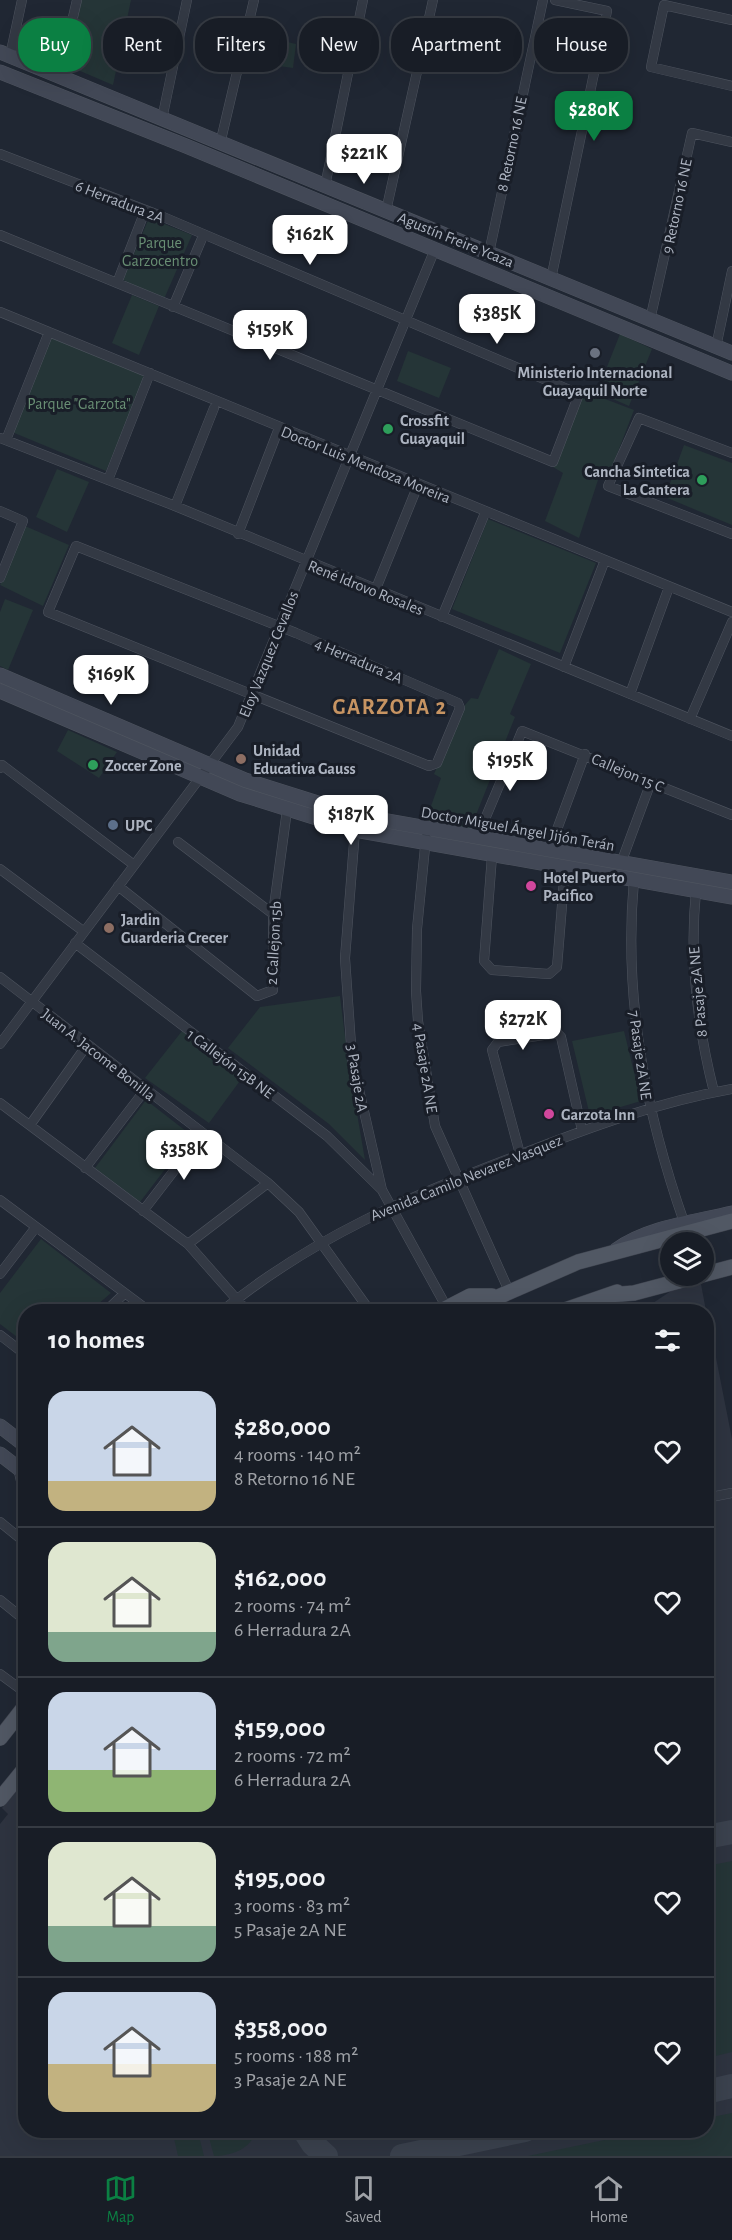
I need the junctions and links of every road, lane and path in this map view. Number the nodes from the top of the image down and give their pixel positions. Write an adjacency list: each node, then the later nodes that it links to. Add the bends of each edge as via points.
1 (22, 0): 10 (street)
2 (77, 0): 12 (street)
3 (187, 0): 14 (street)
4 (254, 0): 16 (street)
5 (363, 0): 18 (street)
6 (433, 0): 20 (street)
7 (543, 0): 24 (street, 8 Retorno 16 NE)
8 (555, 0): 26 (street, via 607,11)
9 (732, 20): 13 (street, via 664,5 651,67)
10 (5, 54): 12 (main road, Agustín Freire Ycaza)
11 (0, 72): 23 (main road, Agustín Freire Ycaza)
12 (59, 77): 14 (main road, Agustín Freire Ycaza)
13 (732, 86)
14 (162, 119): 16 (main road, Agustín Freire Ycaza)
15 (732, 142): 30 (street, 9 Retorno 16 NE, via 692,133)
16 (220, 144): 18 (main road, Agustín Freire Ycaza)
17 (0, 154): 19 (street, 6 Herradura 2A)
18 (325, 186): 20 (main road, Agustín Freire Ycaza)
19 (145, 211): 22 (street, 6 Herradura 2A); 27 (street)
20 (386, 211): 24 (main road, Agustín Freire Ycaza)
21 (0, 235): 27 (street)
22 (203, 237): 28 (street); 31 (street, 6 Herradura 2A)
23 (435, 249): 31 (street, Eloy Vazquez Cevallos); 36 (main road, Agustín Freire Ycaza)
24 (489, 253): 26 (main road, Agustín Freire Ycaza)
25 (732, 271): 33 (street)
26 (551, 279): 30 (main road, Agustín Freire Ycaza)
27 (117, 283): 28 (street)
28 (173, 307): 37 (street)
29 (0, 312): 32 (street, Doctor Luis Mendoza Moreira)
30 (650, 320): 33 (main road, Agustín Freire Ycaza)
31 (406, 321): 37 (street, Eloy Vazquez Cevallos); 37 (street, 6 Herradura 2A, via 579,394 553,462)
32 (49, 333): 35 (street, Doctor Luis Mendoza Moreira); 40 (street)
33 (716, 347): 34 (main road, Agustín Freire Ycaza)
34 (732, 353)
35 (150, 373): 39 (street, Doctor Luis Mendoza Moreira); 43 (street)
36 (732, 373)
37 (377, 390): 42 (street, Eloy Vazquez Cevallos)
38 (214, 408): 45 (street)
39 (279, 428): 42 (street, Doctor Luis Mendoza Moreira); 48 (street)
40 (3, 439): 43 (street, René Idrovo Rosales)
41 (732, 453): 49 (street, via 639,418 608,486)
42 (349, 457): 44 (street, Doctor Luis Mendoza Moreira); 51 (street, Eloy Vazquez Cevallos)
43 (108, 480): 45 (street, René Idrovo Rosales)
44 (418, 485): 47 (street, Doctor Luis Mendoza Moreira); 54 (street)
45 (175, 506): 48 (street, René Idrovo Rosales)
46 (0, 512): 52 (street, via 23,521)
47 (485, 513): 50 (street, Doctor Luis Mendoza Moreira); 56 (street)
48 (238, 534): 51 (street, René Idrovo Rosales)
49 (732, 534)
50 (605, 561): 53 (street, Doctor Luis Mendoza Moreira); 59 (street)
51 (306, 562): 54 (street, René Idrovo Rosales); 58 (street, Eloy Vazquez Cevallos)
52 (0, 578)
53 (669, 587): 55 (street, Doctor Luis Mendoza Moreira); 62 (street)
54 (375, 591): 56 (street, René Idrovo Rosales)
55 (732, 612)
56 (442, 617): 59 (street, René Idrovo Rosales)
57 (732, 622): 64 (street)
58 (279, 626): 63 (street, Eloy Vazquez Cevallos); 63 (street, 4 Herradura 2A, via 458,703 460,708 437,763 429,766); 63 (street, 4 Herradura 2A, via 76,546 48,612)
59 (564, 667): 62 (street, René Idrovo Rosales)
60 (0, 675): 67 (main road, Doctor Miguel Ángel Jijón Terán)
61 (0, 691): 69 (main road, Doctor Miguel Ángel Jijón Terán)
62 (630, 694): 64 (street, René Idrovo Rosales)
63 (251, 695): 67 (street, Eloy Vazquez Cevallos, via 238,727)
64 (690, 719): 65 (street, René Idrovo Rosales)
65 (732, 736)
66 (585, 754): 70 (street, Callejon 15 C); 75 (street, Callejon 15 C, via 520,732); 78 (street)
67 (209, 765): 69 (street, Eloy Vazquez Cevallos); 74 (main road, Doctor Miguel Ángel Jijón Terán, via 358,816)
68 (0, 768): 81 (street, via 2,765)
69 (200, 777): 71 (main road, Doctor Miguel Ángel Jijón Terán); 81 (street, Eloy Vazquez Cevallos)
70 (651, 782): 72 (street, Callejon 15 C); 80 (street)
71 (287, 810): 73 (main road, Doctor Miguel Ángel Jijón Terán); 89 (street, 2 Callejon 15b)
72 (732, 815)
73 (355, 830): 77 (main road, Doctor Miguel Ángel Jijón Terán); 108 (street, 3 Pasaje 2A, via 345,958 352,1059)
74 (427, 830): 75 (main road, Doctor Miguel Ángel Jijón Terán); 77 (street, 4 Pasaje 2A NE)
75 (477, 838): 78 (main road, Doctor Miguel Ángel Jijón Terán)
76 (178, 842): 89 (street)
77 (424, 844): 79 (main road, Doctor Miguel Ángel Jijón Terán); 106 (street, 4 Pasaje 2A NE, via 417,929 417,1021 435,1126)
78 (549, 851): 80 (main road, Doctor Miguel Ángel Jijón Terán)
79 (492, 856): 82 (main road, Doctor Miguel Ángel Jijón Terán); 82 (street, via 484,961 492,970 549,974 557,967)
80 (621, 863): 85 (main road, Doctor Miguel Ángel Jijón Terán)
81 (134, 865): 86 (street, Eloy Vazquez Cevallos)
82 (565, 868): 84 (main road, Doctor Miguel Ángel Jijón Terán)
83 (0, 869): 90 (street)
84 (634, 880): 87 (main road, Doctor Miguel Ángel Jijón Terán); 100 (street, 7 Pasaje 2A NE, via 634,1001)
85 (732, 882)
86 (118, 886): 89 (street, 2 Callejon 15b, via 258,996 273,990); 90 (street, Eloy Vazquez Cevallos)
87 (696, 891): 88 (main road, Doctor Miguel Ángel Jijón Terán); 98 (street, 8 Pasaje 2A NE, via 694,993 701,1043)
88 (732, 897)
89 (273, 914)
90 (83, 931): 91 (street, Eloy Vazquez Cevallos)
91 (75, 943): 93 (street, Eloy Vazquez Cevallos); 108 (street, 1 Callejón 15B NE, via 327,1136)
92 (0, 977): 93 (street, Juan A. Jacome Bonilla)
93 (32, 1002): 94 (street, Eloy Vazquez Cevallos); 95 (street, Juan A. Jacome Bonilla)
94 (0, 1044)
95 (87, 1045): 97 (street, Juan A. Jacome Bonilla); 101 (street)
96 (732, 1089): 98 (street, Avenida Camilo Nevarez Vasquez)
97 (145, 1090): 103 (street, Juan A. Jacome Bonilla); 105 (street)
98 (714, 1092): 100 (street, Avenida Camilo Nevarez Vasquez)
99 (0, 1102): 101 (street)
100 (650, 1109): 102 (street, Avenida Camilo Nevarez Vasquez); 114 (street, 7 Pasaje 2A NE)
101 (30, 1125): 105 (street)
102 (582, 1130): 104 (street, Avenida Camilo Nevarez Vasquez); 104 (street, via 561,1037 557,1033 498,1042 492,1050)
103 (203, 1133): 107 (street, Juan A. Jacome Bonilla); 111 (street)
104 (520, 1154): 106 (street, Avenida Camilo Nevarez Vasquez)
105 (85, 1168): 111 (street)
106 (456, 1178): 110 (street, Avenida Camilo Nevarez Vasquez); 125 (street, 4 Pasaje 2A NE)
107 (268, 1183): 116 (street, Juan A. Jacome Bonilla, via 299,1212); 117 (street)
108 (382, 1190): 110 (street, 3 Pasaje 2A)
109 (0, 1200): 115 (street)
110 (389, 1206): 116 (street, Avenida Camilo Nevarez Vasquez); 133 (street, 3 Pasaje 2A)
111 (143, 1211): 117 (street)
112 (732, 1213): 114 (main road)
113 (732, 1221): 118 (main road)
114 (685, 1225): 118 (main road, via 629,1240)
115 (36, 1227): 122 (street); 124 (street)
116 (321, 1242): 127 (street, Avenida Camilo Nevarez Vasquez); 132 (street, Juan A. Jacome Bonilla)
117 (188, 1244): 127 (street)
118 (616, 1250): 125 (main road)
119 (732, 1258): 120 (main road)
120 (714, 1263)
121 (732, 1267): 126 (main road, via 634,1293)
122 (0, 1274)
123 (660, 1278): 126 (main road)
124 (125, 1293): 128 (street); 129 (street)
125 (504, 1293): 134 (main road, via 470,1296); 135 (main road)
126 (609, 1295): 136 (main road)
127 (238, 1298): 130 (street, Avenida Camilo Nevarez Vasquez); 131 (street)
128 (113, 1304)
129 (140, 1304)
130 (231, 1304)
131 (242, 1304)
132 (365, 1304)
133 (441, 1304)
134 (455, 1304)
135 (481, 1304)
136 (583, 1304)
137 (0, 1335): 138 (street)
138 (18, 1348)
139 (0, 1426): 140 (main road)
140 (18, 1440)
141 (0, 1454): 142 (main road)
142 (18, 1468)
143 (732, 1493): 144 (street)
144 (714, 1496)
145 (0, 1522): 146 (street)
146 (18, 1537)
147 (0, 1600): 148 (street)
148 (18, 1615)
149 (0, 1674): 150 (street)
150 (18, 1687)
151 (18, 1715): 152 (main road)
152 (0, 1738)
153 (18, 1780): 154 (main road)
154 (0, 1799)

